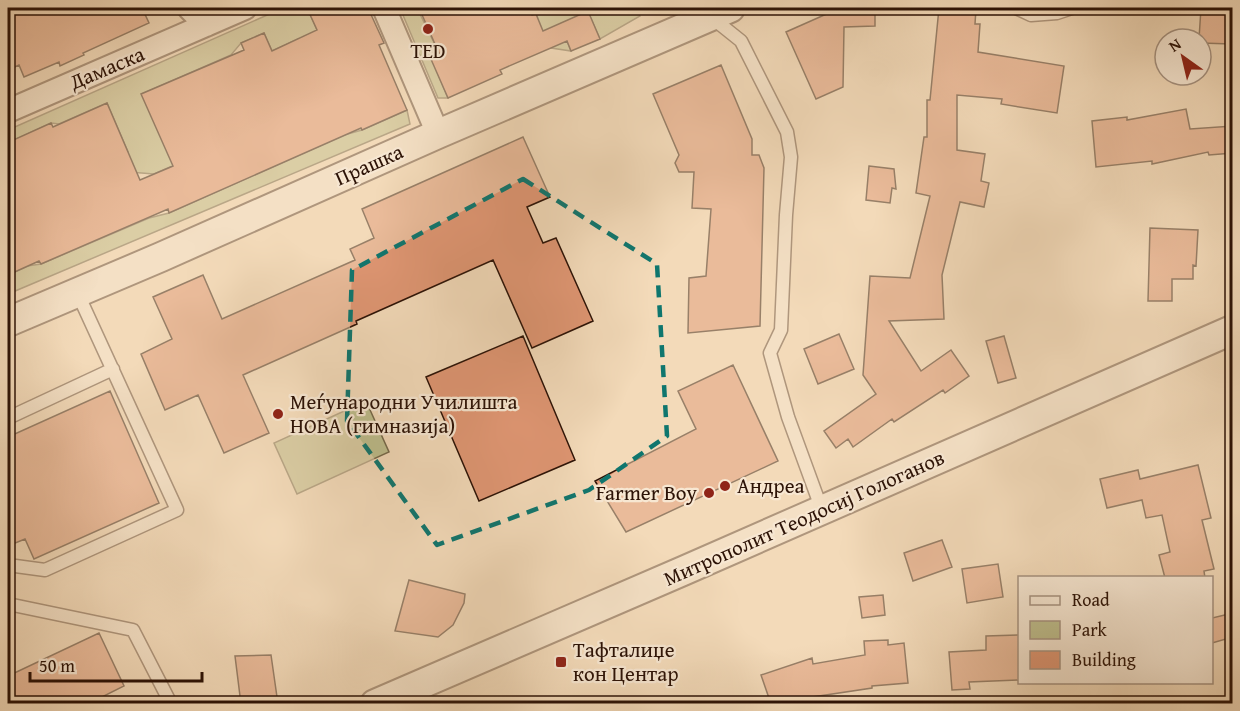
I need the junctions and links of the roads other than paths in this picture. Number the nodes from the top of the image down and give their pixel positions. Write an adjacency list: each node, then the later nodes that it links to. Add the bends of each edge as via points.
1 (189, 8): 7 (street)
2 (245, 8): 7 (street, Дамаска)
3 (384, 8): 9 (street)
4 (1016, 8): 5 (lane, via 1031,15 1056,14)
5 (1072, 8)
6 (720, 12): 9 (street, Прашка); 15 (lane, via 741,41 787,132 790,157 781,330 770,352 788,417)
7 (206, 25): 8 (street, Дамаска)
8 (8, 111)
9 (438, 134): 10 (street, Прашка)
10 (77, 292): 11 (street, Прашка); 13 (lane)
11 (8, 322)
12 (1233, 330): 15 (street, Митрополит Теодосиј Гологанов)
13 (113, 369): 14 (lane); 16 (lane, via 177,510 45,570)
14 (8, 418)
15 (822, 510): 19 (street, Митрополит Теодосиј Гологанов)
16 (8, 565)
17 (8, 604): 18 (lane, via 133,630)
18 (171, 704)
19 (375, 704)

